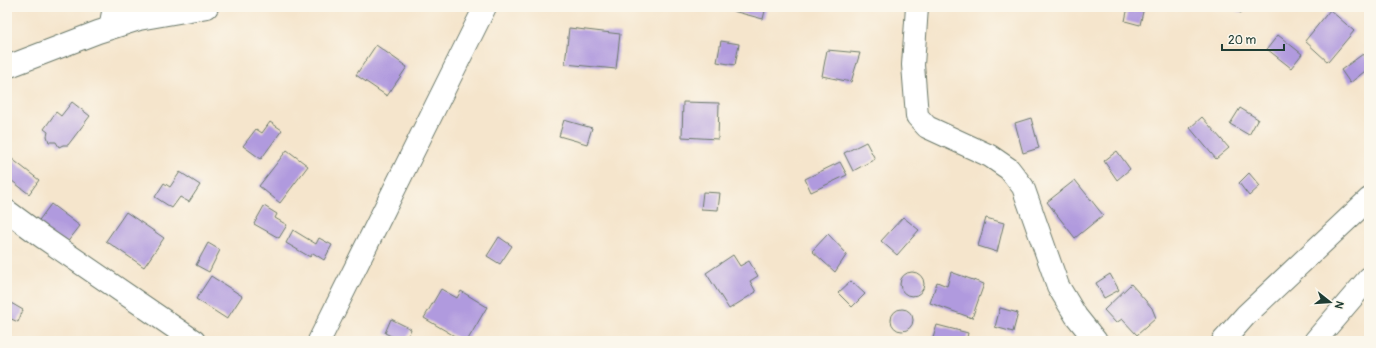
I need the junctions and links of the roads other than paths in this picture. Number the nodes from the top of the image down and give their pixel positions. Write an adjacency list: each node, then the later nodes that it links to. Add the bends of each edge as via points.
1 (114, 7): 5 (street)
2 (207, 7): 5 (street, via 139,19)
3 (485, 7): 11 (street)
4 (917, 7): 12 (street, via 913,65 917,116 927,127 990,156 1009,169 1023,187 1058,286 1076,316)
5 (110, 28): 6 (street)
6 (7, 67)
7 (1369, 199): 13 (street, via 1251,310)
8 (7, 211): 10 (street)
9 (1366, 284): 14 (street)
10 (194, 341)
11 (319, 341)
12 (1096, 341)
13 (1223, 341)
14 (1315, 341)

